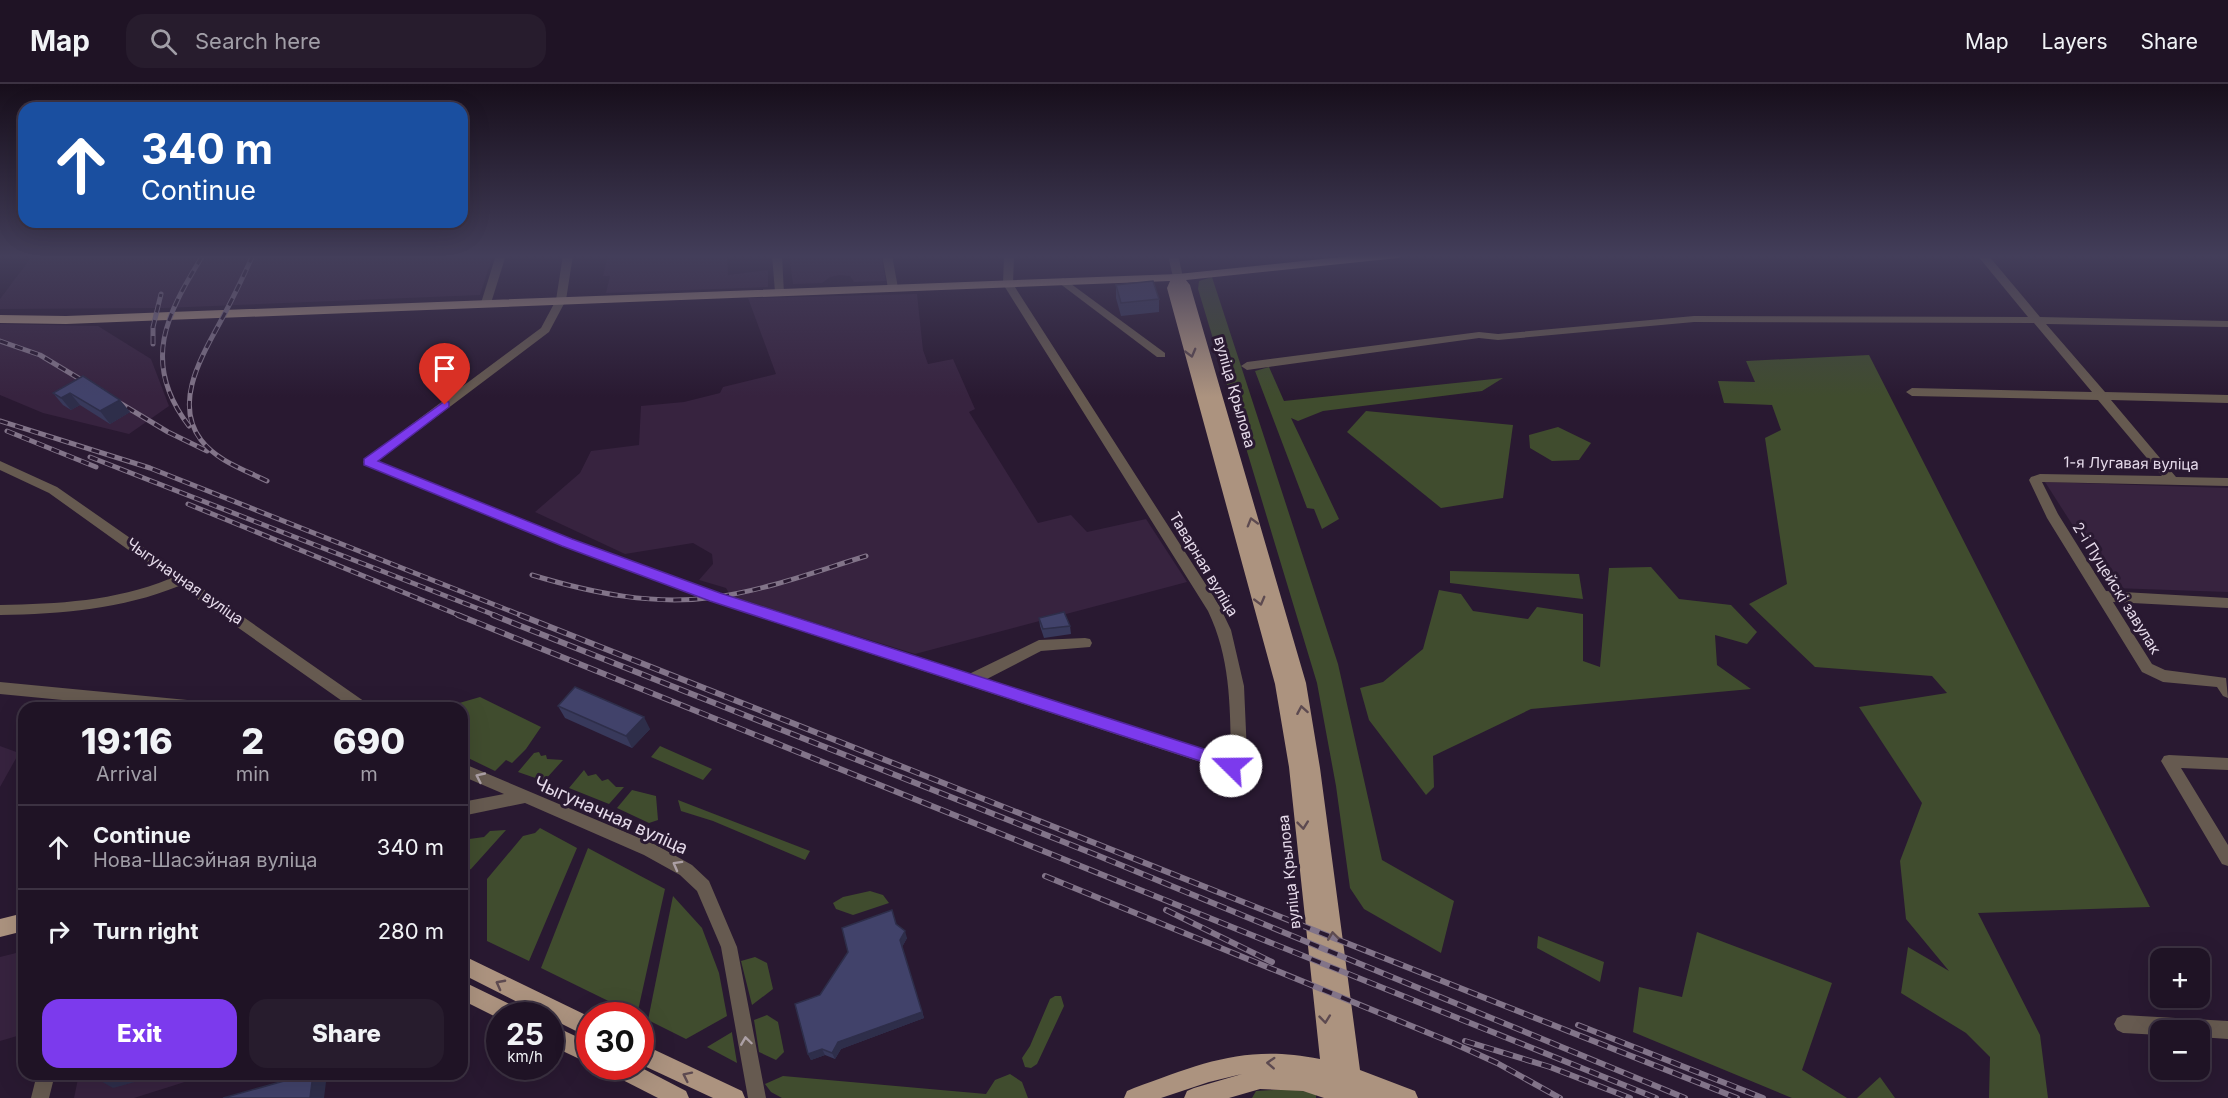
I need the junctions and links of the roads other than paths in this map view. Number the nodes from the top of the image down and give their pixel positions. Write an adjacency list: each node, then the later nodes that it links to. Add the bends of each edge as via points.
1 (503, 302): 7 (main road)
2 (560, 302): 25 (street, Таварная вуліца, via 545,330 369,462 567,543)
3 (1020, 302): 25 (street, Таварная вуліца, via 1214,609 1224,630 1237,686 1239,754 1231,766)
4 (1091, 302): 11 (street)
5 (1189, 302): 31 (main road, вуліца Крылова, via 1298,683)
6 (2021, 302): 9 (street)
7 (486, 303): 8 (main road, via 66,320)
8 (0, 319)
9 (2036, 320): 10 (street); 12 (street, via 1694,319 1498,337 1479,335); 14 (street)
10 (2228, 324)
11 (1161, 355)
12 (1247, 366)
13 (1912, 392): 14 (street)
14 (2102, 396): 15 (street); 18 (street)
15 (2228, 399)
16 (0, 465): 20 (street, Чыгуначная вуліца, via 53,490)
17 (2035, 480): 18 (street, 1-я Лугавая вуліца); 21 (street, 2-і Пуцейскі завулак, via 2052,515)
18 (2172, 480): 19 (street, 1-я Лугавая вуліца)
19 (2228, 482)
20 (182, 579): 23 (street, via 149,594 96,605); 29 (street, Чыгуначная вуліца)
21 (2103, 596): 22 (street); 26 (street, 2-і Пуцейскі завулак, via 2147,668 2163,676)
22 (2228, 603)
23 (0, 610)
24 (1084, 643): 25 (street, via 1040,646)
25 (971, 680)
26 (2226, 686)
27 (0, 688): 28 (street)
28 (146, 702)
29 (352, 702)
30 (2228, 764): 35 (street, via 2169,761)
31 (1304, 767): 53 (main road, вуліца Крылова, one-way to 53); 54 (main road, вуліца Крылова, one-way to 31)
32 (468, 772): 33 (street, Чыгуначная вуліца, one-way to 32)
33 (523, 797): 34 (street); 50 (street, Чыгуначная вуліца, one-way to 33, via 729,947 703,886 686,870 650,850)
34 (468, 808)
35 (2228, 859)
36 (18, 924): 37 (main road)
37 (0, 928)
38 (468, 967): 41 (main road, one-way to 38)
39 (468, 993): 40 (main road)
40 (486, 1002)
41 (576, 1021)
42 (2123, 1024): 43 (street)
43 (2228, 1030)
44 (654, 1060): 49 (main road, one-way to 44)
45 (44, 1080): 47 (street)
46 (644, 1080): 48 (main road)
47 (40, 1098)
48 (679, 1098)
49 (735, 1098)
50 (757, 1098)
51 (1134, 1098): 56 (main road, one-way to 51, via 1359,1079 1267,1062 1236,1064)
52 (1194, 1098): 55 (main road, via 1260,1079 1304,1081)
53 (1334, 1098)
54 (1353, 1098)
55 (1368, 1098)
56 (1408, 1098)

